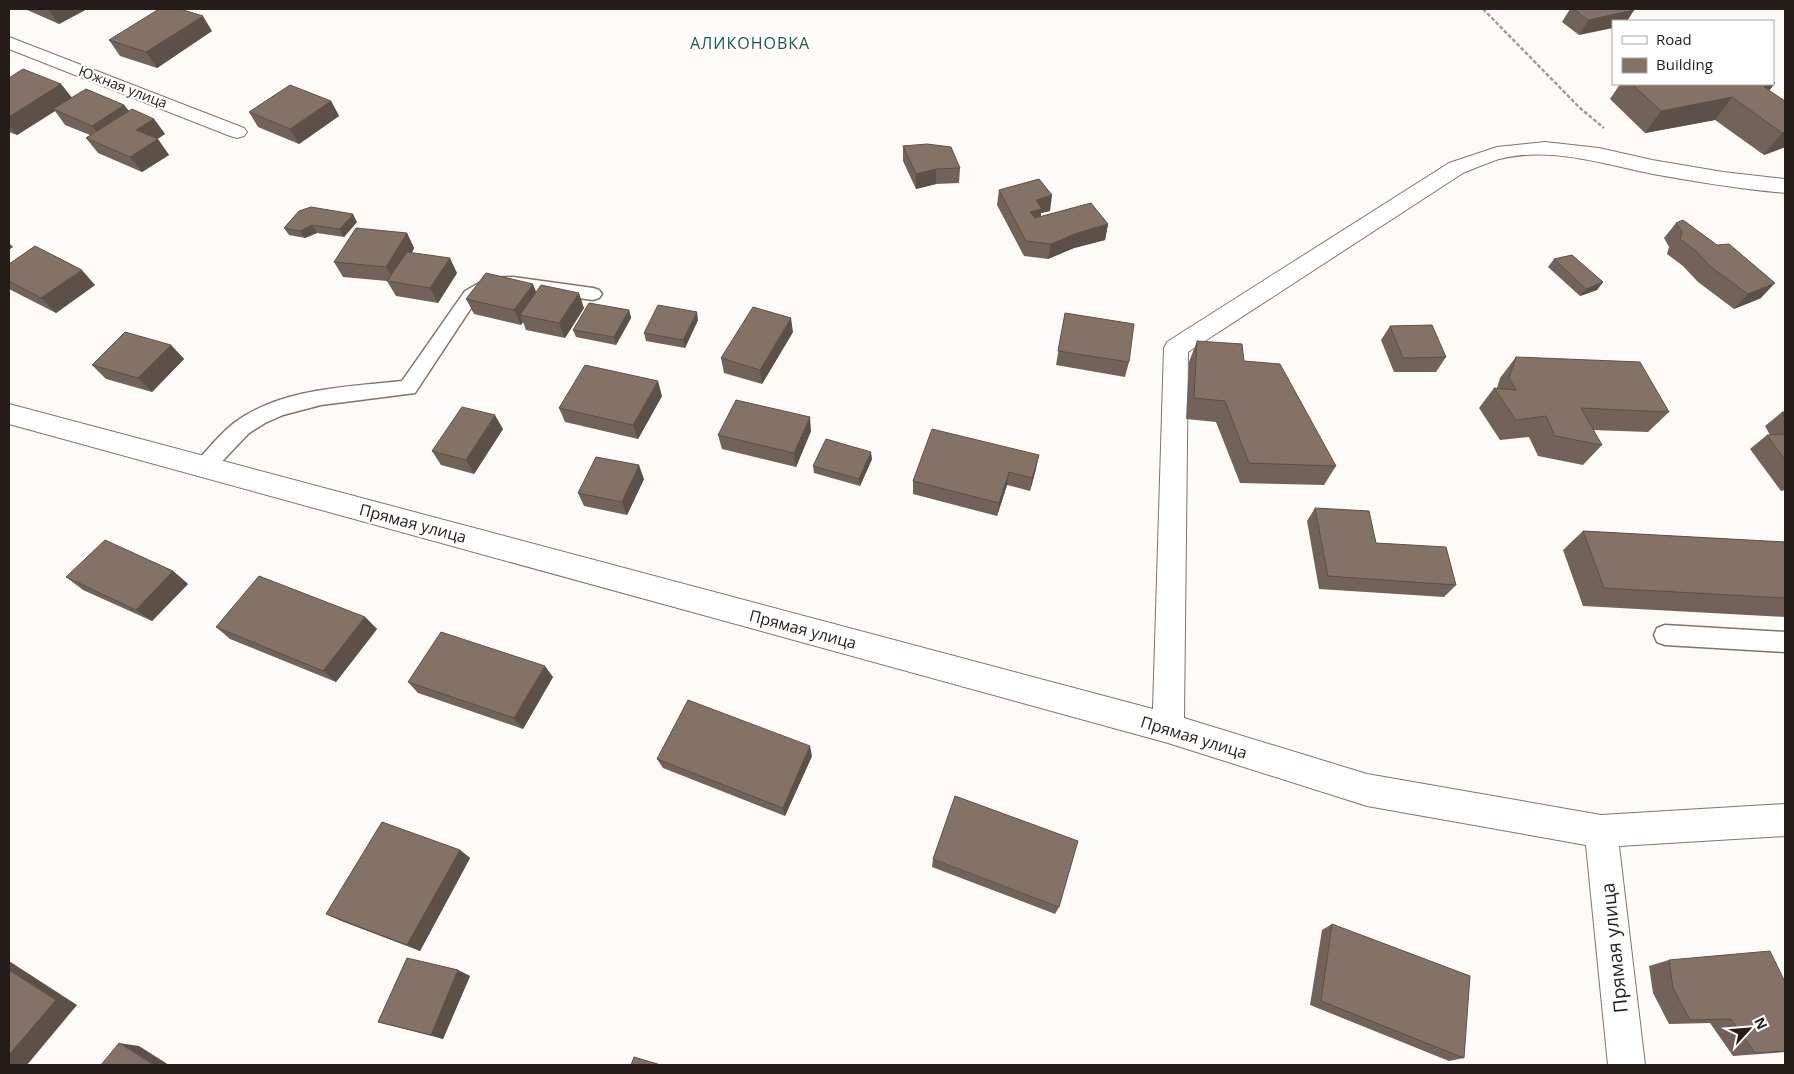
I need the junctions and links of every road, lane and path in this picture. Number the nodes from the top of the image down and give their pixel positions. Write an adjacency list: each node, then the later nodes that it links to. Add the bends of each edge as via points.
1 (1483, 9): 3 (path, via 1580,108)
2 (9, 42): 4 (street, Южная улица)
3 (1608, 131)
4 (237, 132)
5 (1785, 186): 11 (street, via 1697,175 1590,153 1545,148 1497,153 1456,168 1176,348)
6 (593, 294): 8 (lane, via 513,283 488,284 471,295 408,388 335,396 280,407 242,427)
7 (9, 414): 8 (street, Прямая улица)
8 (204, 467): 11 (street, Прямая улица)
9 (1665, 635): 10 (lane)
10 (1785, 642)
11 (1168, 728): 13 (street, Прямая улица, via 1367,790)
12 (1785, 820): 13 (street, Прямая улица)
13 (1601, 831): 14 (street, Прямая улица)
14 (1627, 1065)

